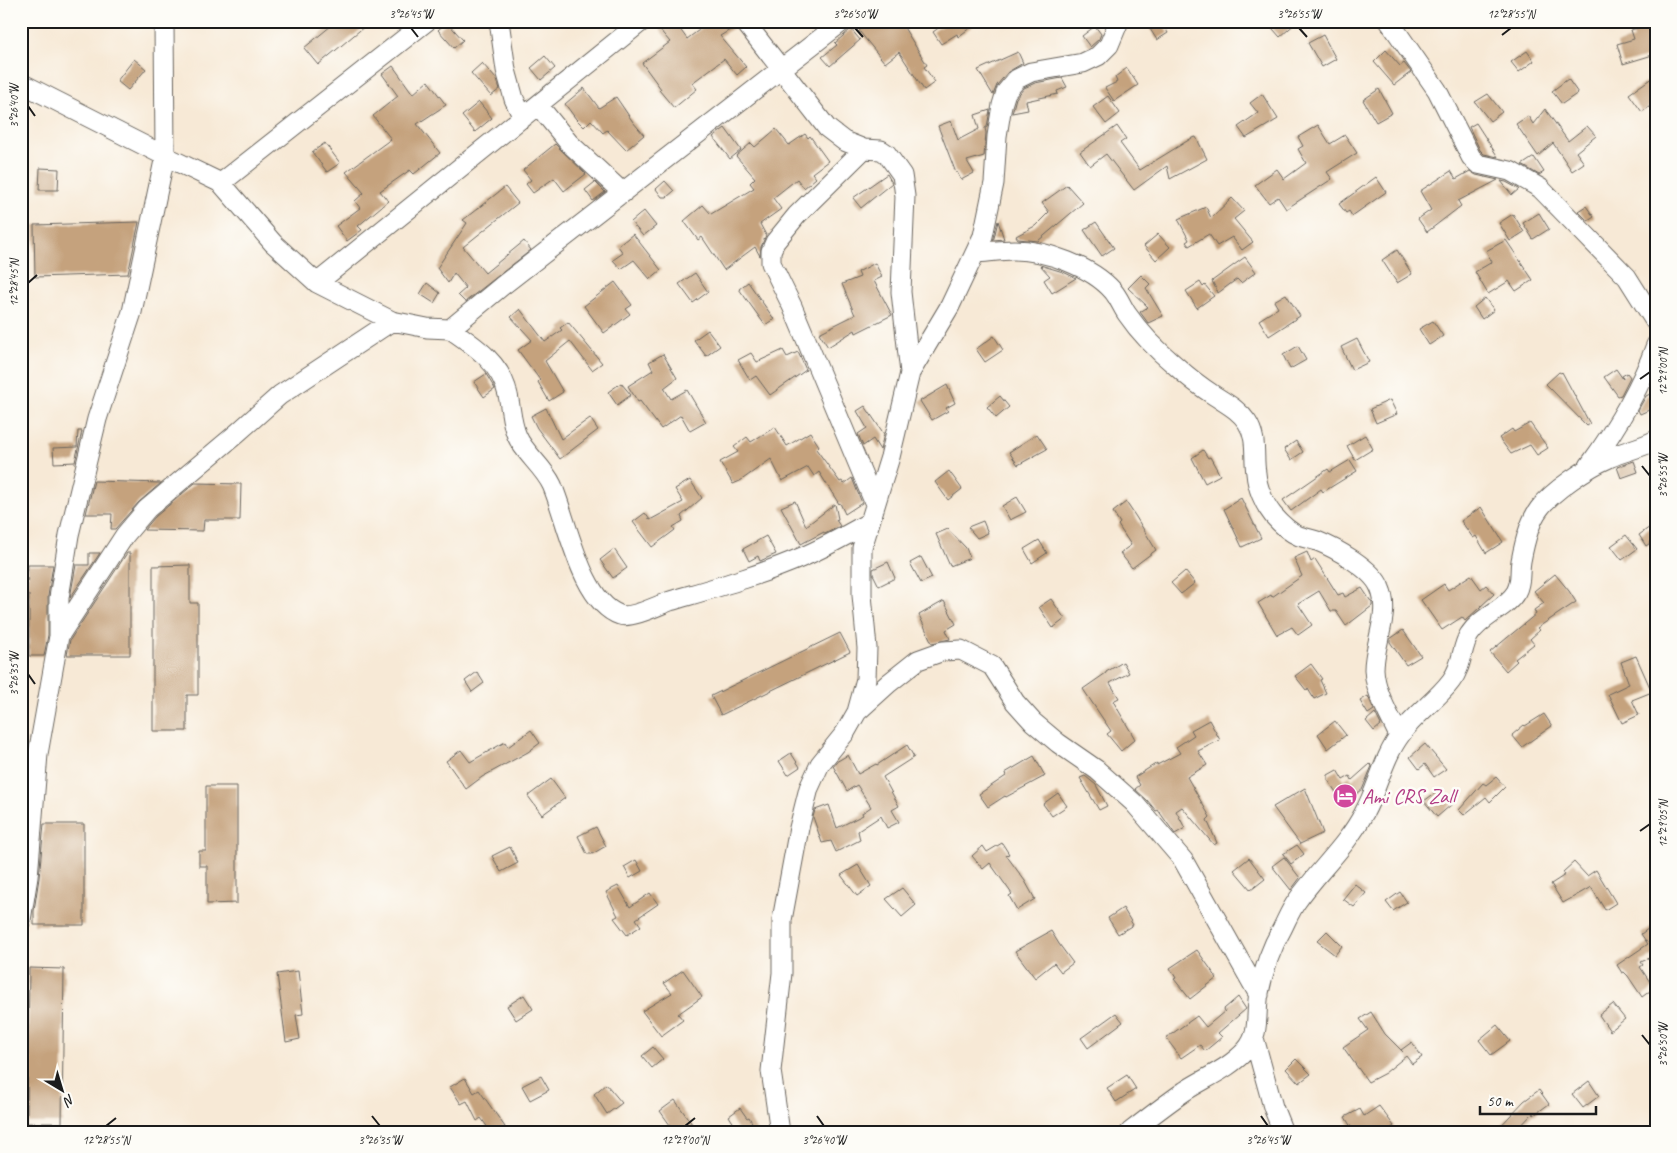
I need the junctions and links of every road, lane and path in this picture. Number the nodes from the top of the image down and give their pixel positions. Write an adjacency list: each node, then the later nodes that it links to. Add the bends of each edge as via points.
1 (164, 21): 14 (street)
2 (499, 21): 12 (street, via 506,70)
3 (642, 21): 11 (street)
4 (744, 21): 9 (street)
5 (843, 21): 9 (street)
6 (1119, 21): 17 (street, via 1108,45 1098,56 1083,64 1031,72 1018,79 1006,92 994,182 983,236)
7 (1389, 21): 20 (street, via 1437,90 1471,157 1478,164 1510,171 1540,188 1622,271)
8 (415, 25): 15 (street)
9 (782, 70): 13 (street, via 827,128 844,141); 16 (street)
10 (21, 83): 14 (street)
11 (538, 105): 12 (street); 16 (street, via 569,144)
12 (522, 118): 18 (street)
13 (864, 148): 23 (street, via 887,154 902,175 904,184 902,292); 26 (street, via 797,215 775,242 771,263 799,324)
14 (166, 156): 15 (street); 27 (street, via 132,312 97,419 73,517 59,598)
15 (221, 183): 18 (street, via 273,243)
16 (623, 193): 21 (street)
17 (976, 253): 23 (street, via 950,306); 29 (street, via 1015,250 1042,254 1084,268 1097,276 1114,292 1138,328 1172,363 1247,421 1254,435 1256,473 1262,498 1272,514 1298,536 1319,542 1359,565 1380,585 1383,614 1374,672)
18 (317, 283): 19 (street)
19 (392, 321): 21 (street); 27 (street, via 280,394 147,509 124,535)
20 (1656, 323)
21 (450, 329): 26 (street, via 493,363 506,383 517,437 552,485 587,580 605,606 621,616 632,616 799,559 830,544)
22 (1656, 345): 25 (street, via 1614,429)
23 (910, 373): 26 (street, via 890,457)
24 (1656, 440): 25 (street, via 1608,458)
25 (1585, 471): 29 (street, via 1554,493 1539,509 1520,563 1521,580 1516,592 1476,626 1468,636 1462,662 1452,681)
26 (872, 513): 28 (street, via 862,548 867,648 866,679)
27 (59, 636): 30 (street, via 38,754 28,878)
28 (857, 712): 31 (street, via 918,660 943,651 962,650 992,666 1015,702 1033,722 1097,770 1134,803 1183,860); 33 (street, via 820,764 809,788 797,838 782,920 782,973 771,1071)
29 (1399, 736): 31 (street, via 1364,814 1297,901 1280,932)
30 (21, 920)
31 (1259, 995): 32 (street)
32 (1254, 1038): 34 (street, via 1246,1050 1226,1066); 35 (street)
33 (780, 1132)
34 (1130, 1132)
35 (1283, 1132)

